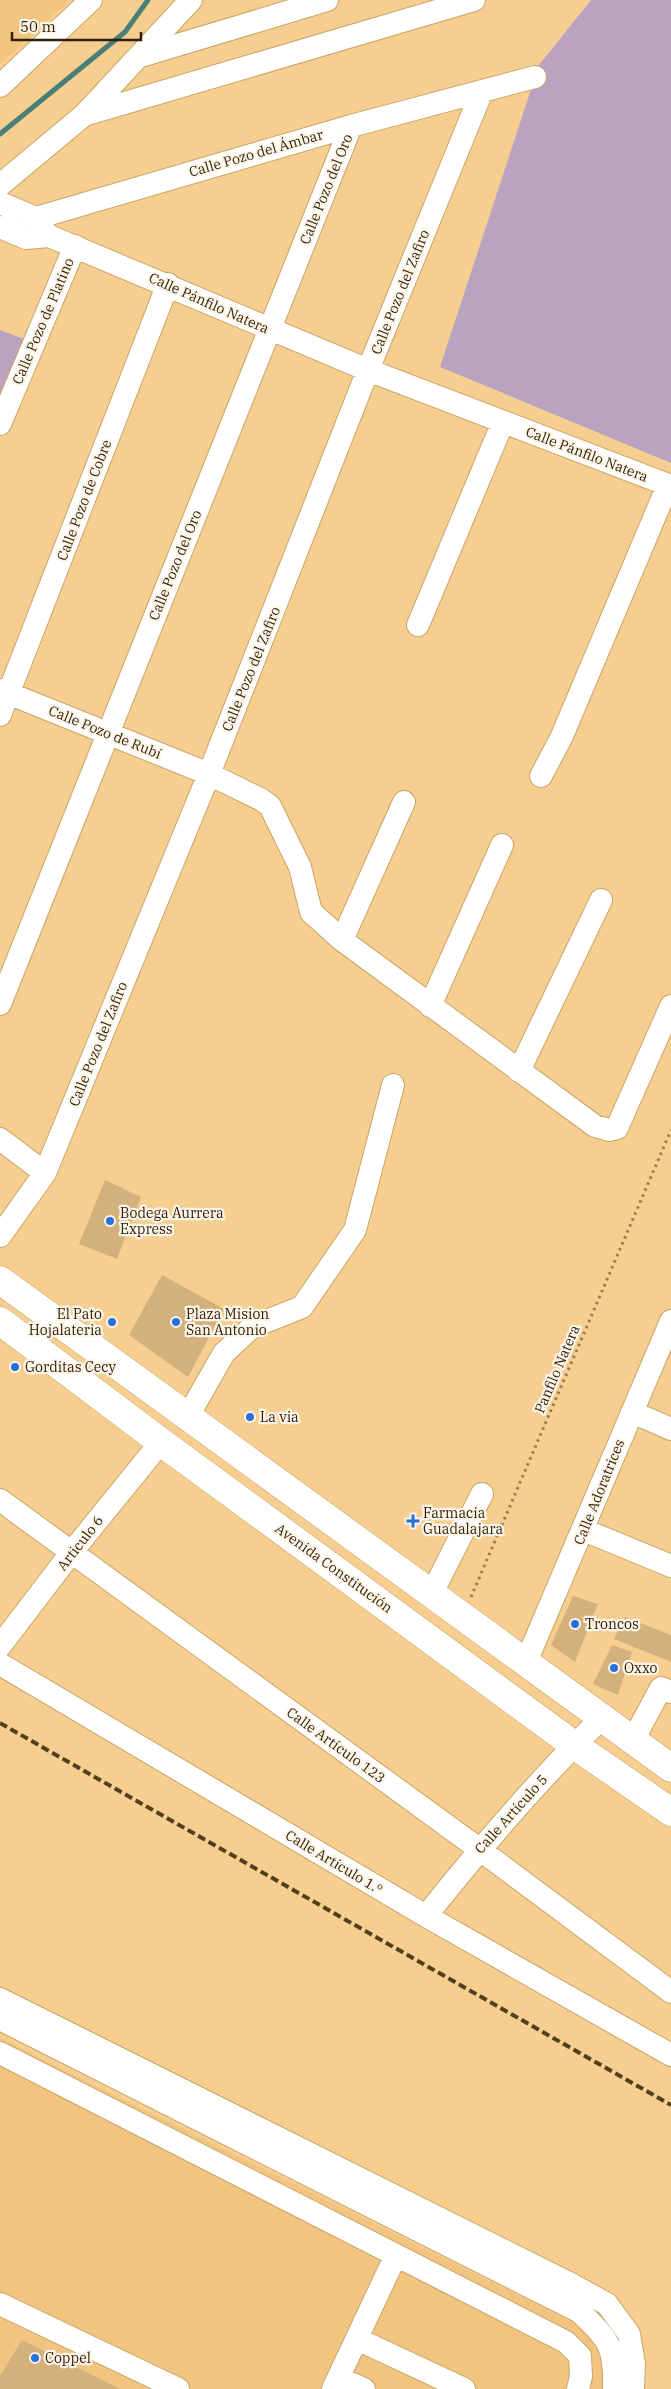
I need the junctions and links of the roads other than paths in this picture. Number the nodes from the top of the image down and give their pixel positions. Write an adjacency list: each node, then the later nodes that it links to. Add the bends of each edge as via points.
1 (91, 0): 7 (street)
2 (190, 0): 5 (street)
3 (327, 0): 5 (street)
4 (474, 0): 9 (street)
5 (140, 56): 9 (street)
6 (535, 77): 8 (street, Calle Pozo del Ámbar)
7 (0, 86)
8 (482, 91): 10 (street, Calle Pozo del Ámbar); 20 (street, Calle Pozo del Zafiro)
9 (84, 115): 11 (street)
10 (351, 126): 13 (street, Calle Pozo del Ámbar); 19 (street, Calle Pozo del Oro)
11 (0, 185)
12 (0, 203): 13 (street)
13 (36, 218): 15 (street); 16 (street)
14 (0, 227): 16 (street, Calle Pánfilo Natera)
15 (49, 236): 16 (street, Calle Pánfilo Natera); 17 (street, Calle Pánfilo Natera)
16 (26, 238)
17 (75, 246): 18 (street, Calle Pánfilo Natera); 22 (street, Calle Pozo de Platino)
18 (168, 284): 19 (street, Calle Pánfilo Natera); 25 (street, Calle Pozo de Cobre)
19 (269, 330): 20 (street, Calle Pánfilo Natera); 27 (street, Calle Pozo del Oro)
20 (368, 370): 21 (street, Calle Pánfilo Natera); 28 (street, Calle Pozo del Zafiro)
21 (503, 422): 23 (street, Calle Pánfilo Natera); 24 (street)
22 (0, 424)
23 (669, 486): 29 (street, via 566,727)
24 (418, 625)
25 (4, 691): 26 (street, Calle Pozo de Cobre); 27 (street, Calle Pozo de Rubí)
26 (0, 715)
27 (108, 732): 28 (street, Calle Pozo de Rubí); 34 (street, Calle Pozo del Oro)
28 (209, 774): 33 (street, Calle Pozo de Rubí, via 270,806 300,867 311,912); 41 (street, Calle Pozo del Zafiro)
29 (541, 776)
30 (404, 802): 33 (street)
31 (502, 845): 35 (street)
32 (601, 900): 38 (street)
33 (342, 940): 35 (street, Calle Pozo de Rubí)
34 (0, 1004)
35 (430, 1006): 38 (street, Calle Pozo de Rubí)
36 (671, 1006): 37 (street)
37 (666, 1028): 38 (street, Calle Pozo de Rubí, via 617,1128 609,1130 595,1126)
38 (519, 1072)
39 (393, 1085): 47 (street, via 355,1230 302,1307 252,1327 224,1353)
40 (0, 1139): 41 (street)
41 (45, 1173): 42 (street, Calle Pozo del Zafiro)
42 (0, 1236)
43 (0, 1280): 47 (main road)
44 (0, 1321): 49 (main road, Avenida Constitución)
45 (671, 1321): 46 (street, Calle Adoratrices)
46 (632, 1412): 48 (street); 52 (street, Calle Adoratrices)
47 (188, 1416): 55 (main road)
48 (671, 1429)
49 (161, 1442): 53 (street, Articulo 6); 62 (main road, Avenida Constitución)
50 (482, 1494): 55 (street)
51 (0, 1500): 53 (street, Calle Artículo 123)
52 (584, 1530): 54 (street); 57 (street, Calle Adoratrices)
53 (71, 1553): 56 (street, Articulo 6); 65 (street, Calle Artículo 123)
54 (671, 1566)
55 (432, 1593): 57 (main road)
56 (0, 1646)
57 (526, 1662): 60 (main road)
58 (0, 1664): 66 (street, Calle Artículo 1.º)
59 (671, 1692): 61 (street, via 661,1688)
60 (602, 1718): 61 (main road); 62 (street, Calle Artículo 5)
61 (633, 1740): 63 (main road)
62 (574, 1745): 64 (main road, Avenida Constitución); 65 (street, Calle Artículo 5)
63 (671, 1768)
64 (671, 1812)
65 (479, 1849): 66 (street, Calle Artículo 5); 67 (street, Calle Artículo 123)
66 (426, 1916): 71 (street, Calle Artículo 1.º)
67 (671, 1992)
68 (0, 1999): 81 (street, via 607,2304 629,2334 634,2364)
69 (0, 2019): 80 (street, via 580,2312 605,2336 615,2362)
70 (0, 2053): 72 (street)
71 (671, 2055)
72 (396, 2255): 74 (street); 79 (street, via 566,2342 580,2356)
73 (0, 2304): 76 (street)
74 (357, 2339): 75 (street); 78 (street)
75 (336, 2383): 77 (street)
76 (178, 2389)
77 (364, 2389)
78 (464, 2389)
79 (578, 2389)
80 (614, 2389)
81 (633, 2389)

